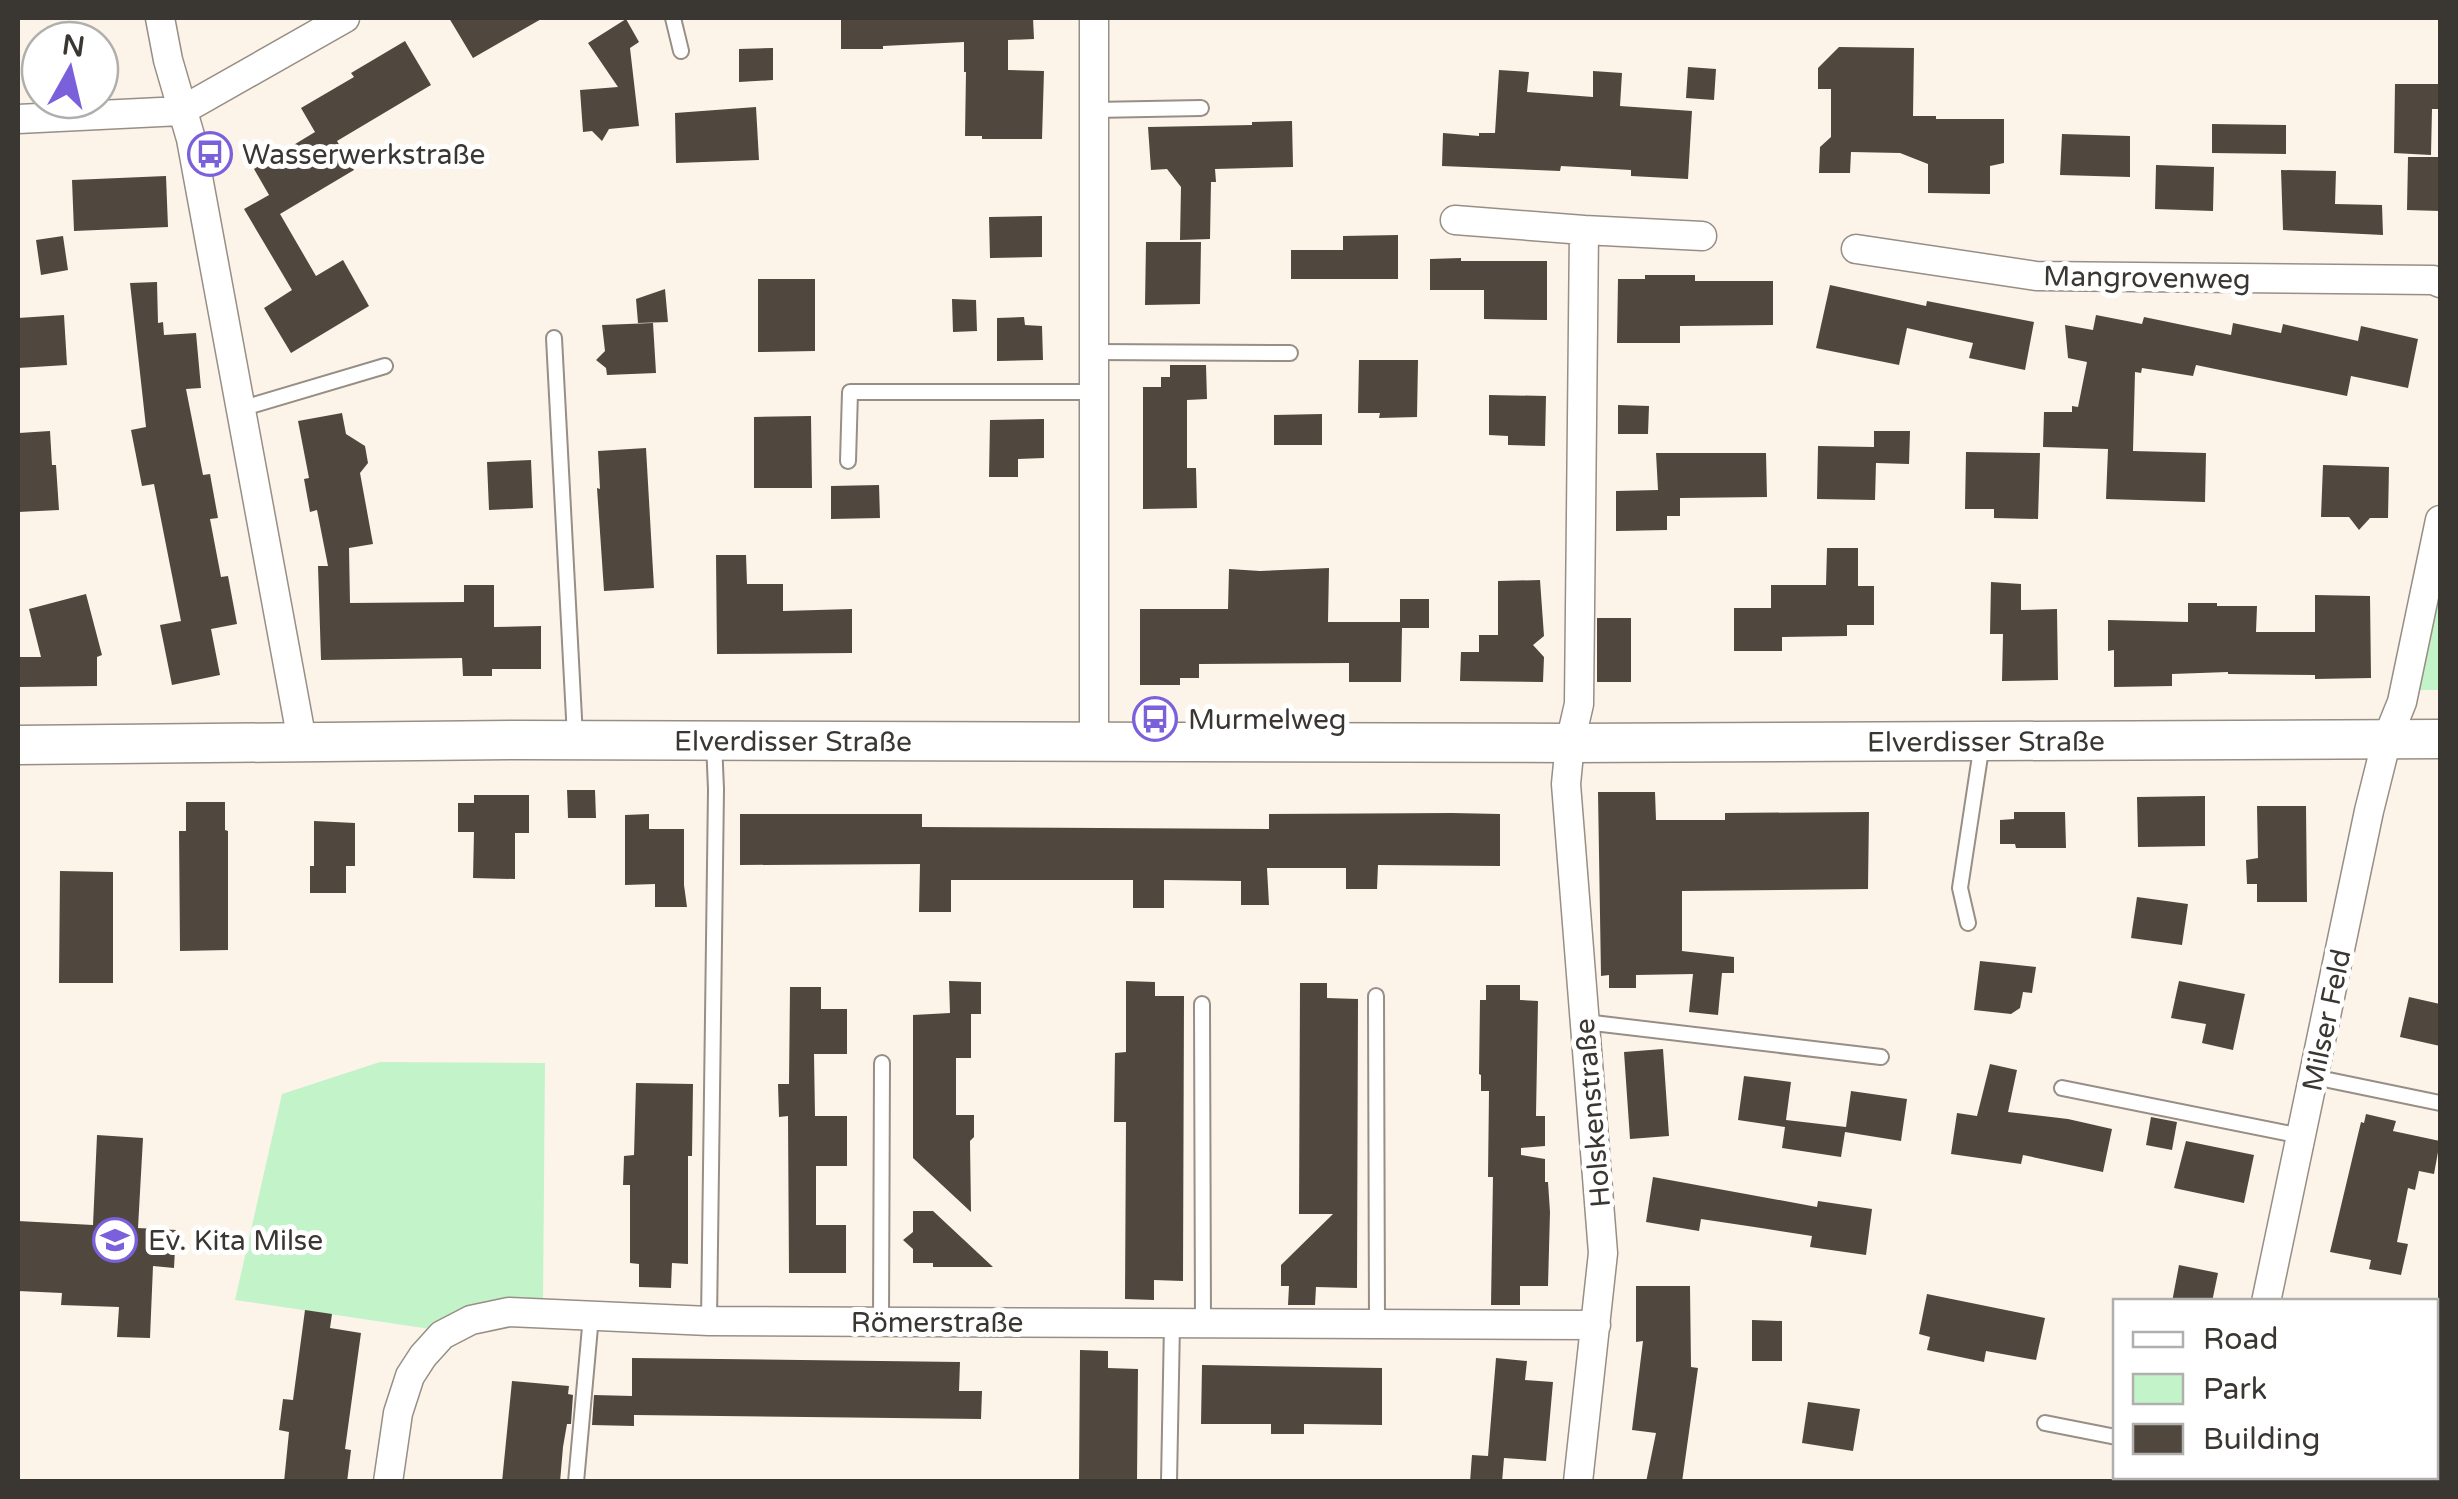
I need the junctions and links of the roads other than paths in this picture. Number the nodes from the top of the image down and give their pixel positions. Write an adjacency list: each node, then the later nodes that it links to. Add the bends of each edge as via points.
1 (160, 18): 8 (street)
2 (345, 18): 8 (street)
3 (673, 18): 5 (lane)
4 (1094, 18): 7 (street)
5 (682, 51)
6 (1201, 108): 7 (lane)
7 (1094, 110): 16 (street)
8 (181, 111): 9 (street); 20 (street)
9 (18, 119)
10 (1455, 220): 11 (street)
11 (1584, 230): 12 (street); 30 (street, via 1579,704)
12 (1702, 236)
13 (1856, 249): 14 (street, Mangrovenweg, via 2036,276)
14 (2440, 283)
15 (554, 338): 26 (lane)
16 (1093, 352): 17 (lane); 19 (street)
17 (1290, 353)
18 (385, 366): 20 (lane)
19 (1093, 392): 21 (lane, via 850,392); 28 (street)
20 (240, 409): 25 (street)
21 (848, 461)
22 (2440, 520): 23 (street)
23 (2394, 739): 24 (street, Elverdisser Straße); 29 (street, Elverdisser Straße); 38 (street, Milser Feld, via 2369,811)
24 (2440, 739)
25 (302, 741): 26 (street, Elverdisser Straße); 31 (street, Elverdisser Straße)
26 (575, 742): 27 (street, Elverdisser Straße)
27 (714, 742): 28 (street, Elverdisser Straße); 44 (lane)
28 (1094, 742): 30 (street, Elverdisser Straße)
29 (1982, 742): 30 (street, Elverdisser Straße); 32 (lane, via 1960,888)
30 (1570, 744): 35 (street, Holskenstraße, via 1566,784)
31 (18, 745)
32 (1968, 923)
33 (1376, 996): 49 (lane)
34 (1202, 1004): 47 (lane)
35 (1584, 1022): 36 (lane); 48 (street, Holskenstraße, via 1604,1253)
36 (1880, 1056)
37 (882, 1063): 45 (lane)
38 (2314, 1077): 40 (lane); 41 (street, Milser Feld)
39 (2062, 1088): 41 (lane)
40 (2440, 1103)
41 (2302, 1136): 42 (street, Milser Feld)
42 (2267, 1299)
43 (591, 1316): 44 (street, Römerstraße); 52 (street, Römerstraße, via 508,1312 442,1335 410,1376); 53 (lane)
44 (710, 1321): 45 (street, Römerstraße)
45 (881, 1322): 46 (street, Römerstraße)
46 (1172, 1324): 47 (street, Römerstraße); 54 (lane)
47 (1202, 1324): 49 (street, Römerstraße)
48 (1596, 1324): 49 (street, Römerstraße); 55 (street, Holskenstraße)
49 (1377, 1325)
50 (2044, 1423): 51 (lane)
51 (2113, 1437)
52 (388, 1482)
53 (576, 1482)
54 (1169, 1482)
55 (1578, 1482)

